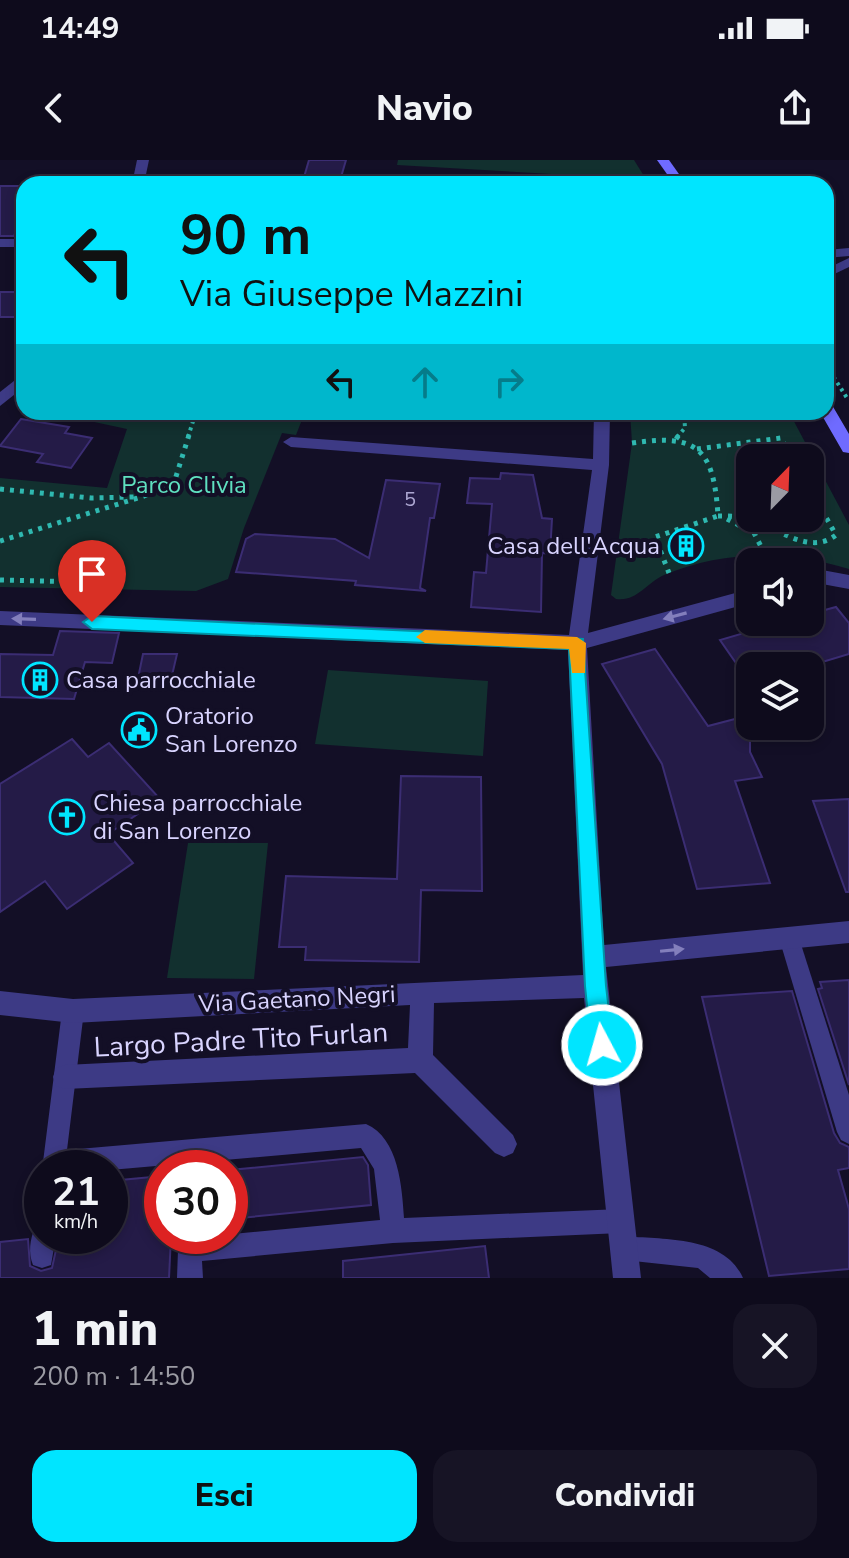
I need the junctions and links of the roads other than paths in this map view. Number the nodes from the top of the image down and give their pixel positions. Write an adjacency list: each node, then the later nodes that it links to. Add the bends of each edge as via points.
1 (16, 386): 2 (street)
2 (0, 401)
3 (602, 420): 7 (street)
4 (832, 420): 6 (main road)
5 (291, 442): 7 (street)
6 (849, 448)
7 (601, 465): 12 (street)
8 (824, 577): 9 (street)
9 (849, 582)
10 (736, 600): 12 (street, one-way to 12)
11 (0, 618): 12 (street, one-way to 11)
12 (577, 643): 15 (street)
13 (849, 932): 14 (street)
14 (789, 938): 15 (street, one-way to 14); 22 (lane)
15 (594, 957): 16 (street)
16 (595, 986): 17 (street, Via Gaetano Negri); 26 (street)
17 (423, 992): 19 (street, Via Gaetano Negri); 20 (street, Largo Padre Tito Furlan)
18 (0, 1003): 19 (street, Via Gaetano Negri)
19 (73, 1011): 21 (lane, Largo Padre Tito Furlan)
20 (420, 1060): 21 (street, Largo Padre Tito Furlan); 23 (street, Largo Padre Tito Furlan)
21 (65, 1077): 24 (lane, Largo Padre Tito Furlan)
22 (849, 1132)
23 (504, 1144)
24 (55, 1150)
25 (128, 1159): 27 (lane, via 366,1136 382,1152 389,1172)
26 (621, 1221): 27 (lane); 28 (street)
27 (393, 1231): 29 (lane, via 190,1250)
28 (624, 1248): 30 (street); 31 (lane, via 703,1256)
29 (190, 1278)
30 (627, 1278)
31 (730, 1278)

